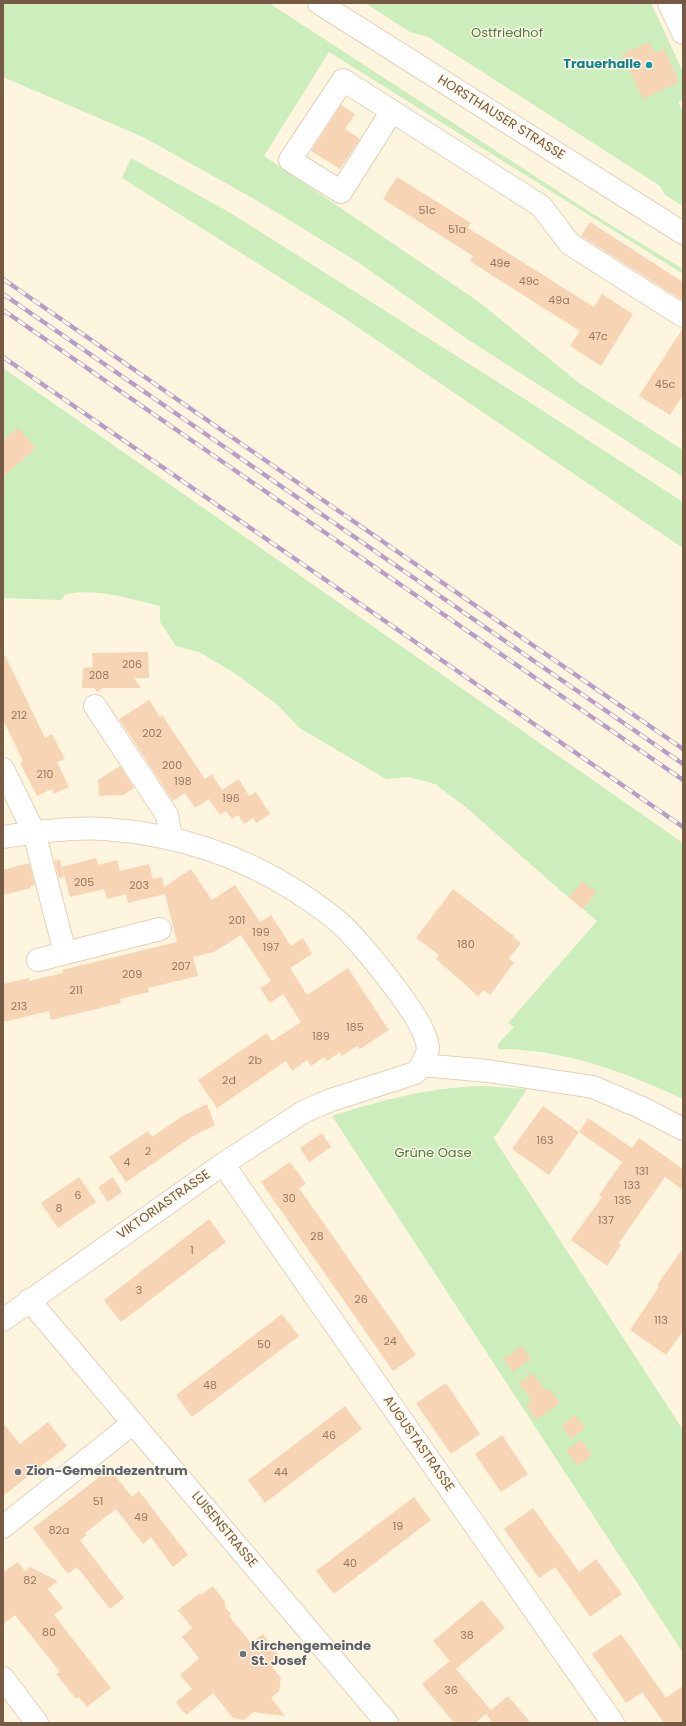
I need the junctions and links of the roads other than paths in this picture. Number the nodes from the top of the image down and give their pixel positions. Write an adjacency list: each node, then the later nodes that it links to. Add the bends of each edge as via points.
1 (319, 3): 5 (street, HORSTHAUSER STRASSE)
2 (669, 3): 3 (street)
3 (683, 33)
4 (392, 111): 4 (street, via 343,80 290,160 341,192); 6 (street, via 541,206 570,244)
5 (683, 232)
6 (683, 316)
7 (96, 706): 11 (street, via 167,815)
8 (3, 769): 9 (street)
9 (34, 832): 10 (street); 11 (street, via 104,829); 13 (street)
10 (3, 837)
11 (171, 838): 15 (street, via 207,848 248,864 313,902 343,926 373,958 408,1005 422,1030 428,1049)
12 (160, 929): 13 (street)
13 (65, 953): 14 (street)
14 (38, 960)
15 (422, 1065): 16 (street, via 488,1071 593,1087); 17 (street, VIKTORIASTRASSE, via 415,1073 305,1111)
16 (683, 1129)
17 (223, 1164): 18 (street, VIKTORIASTRASSE); 25 (street, AUGUSTASTRASSE)
18 (29, 1300): 19 (street, VIKTORIASTRASSE); 20 (street, LUISENSTRASSE)
19 (3, 1320)
20 (133, 1423): 21 (street); 24 (street, LUISENSTRASSE)
21 (3, 1527)
22 (3, 1678): 23 (street)
23 (37, 1723)
24 (387, 1723)
25 (613, 1723)

